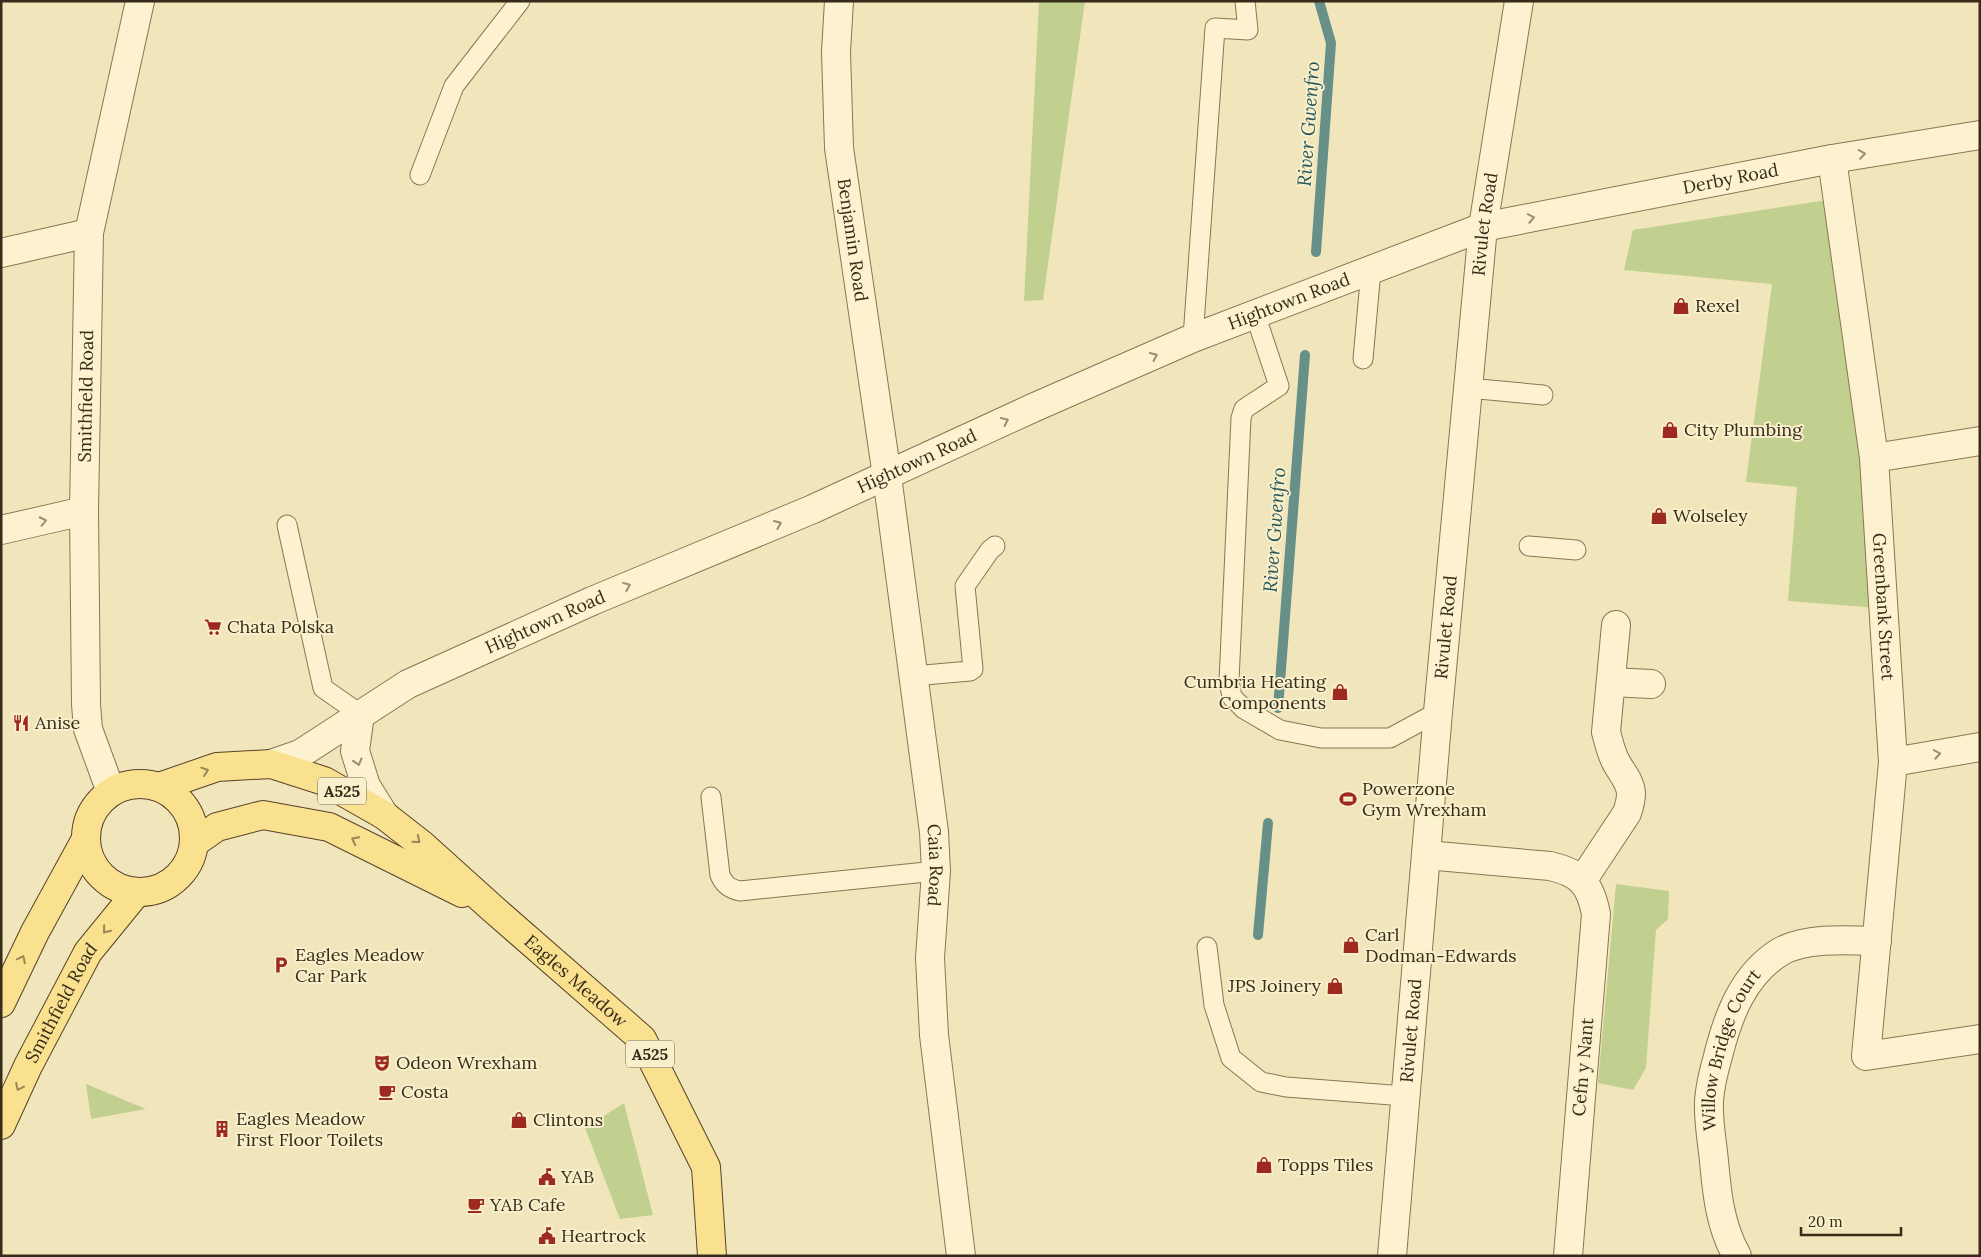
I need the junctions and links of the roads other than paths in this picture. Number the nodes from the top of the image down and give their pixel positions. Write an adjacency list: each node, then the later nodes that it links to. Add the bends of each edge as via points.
1 (140, 1): 10 (street, Smithfield Road)
2 (520, 1): 8 (lane, via 454,86)
3 (839, 1): 20 (street, Benjamin Road, via 836,52 839,148)
4 (1245, 1): 14 (lane, via 1248,30 1215,28)
5 (1519, 1): 9 (street, Rivulet Road)
6 (1980, 135): 7 (street, Derby Road, one-way to 6)
7 (1832, 159): 9 (street, Derby Road, one-way to 7); 19 (street, Greenbank Street)
8 (420, 175)
9 (1483, 227): 12 (street, Hightown Road); 16 (street, Rivulet Road)
10 (89, 233): 11 (street); 21 (street, Smithfield Road)
11 (2, 247)
12 (1371, 270): 13 (street, Hightown Road); 15 (lane)
13 (1255, 314): 14 (street, Hightown Road); 31 (lane, via 1279,386 1244,409 1241,418 1229,681 1232,696 1244,709 1280,730 1321,738 1390,738)
14 (1193, 338): 20 (street, Hightown Road, one-way to 14)
15 (1363, 359)
16 (1468, 388): 17 (lane); 31 (street, Rivulet Road)
17 (1543, 395)
18 (1980, 441): 19 (street)
19 (1874, 458): 34 (street, Greenbank Street)
20 (887, 476): 28 (street, Caia Road); 32 (street, Hightown Road, one-way to 20, via 408,684 592,601)
21 (84, 511): 23 (street, one-way to 21); 37 (street, Smithfield Road, via 88,729)
22 (287, 525): 32 (lane, via 323,688)
23 (1, 530)
24 (995, 546): 28 (lane, via 965,586 973,669)
25 (1529, 546): 26 (lane)
26 (1576, 550)
27 (1616, 625): 29 (street)
28 (913, 676): 43 (street, Caia Road)
29 (1611, 682): 30 (street); 44 (street, via 1606,732 1609,746 1628,783 1630,803 1628,813)
30 (1651, 684)
31 (1438, 712): 42 (street, Rivulet Road)
32 (360, 714): 35 (street, Hightown Road, via 300,754); 39 (street, one-way to 39, via 355,751 366,786)
33 (1980, 747): 34 (street, one-way to 33)
34 (1893, 762): 47 (street, Greenbank Street)
35 (271, 764): 36 (main road, Eagles Meadow / A525, one-way to 35, via 217,767); 39 (main road, Eagles Meadow / A525, via 324,781)
36 (159, 787): 37 (main road, via 126,785); 41 (main road, via 186,809)
37 (111, 792): 40 (main road, via 97,804 88,821)
38 (711, 797): 43 (lane, via 720,876 722,882 733,890)
39 (384, 815): 46 (main road, Eagles Meadow / A525, one-way to 46)
40 (86, 839): 45 (main road, via 88,855 96,870 121,889); 49 (main road, one-way to 40)
41 (194, 843): 45 (main road, via 186,866 178,877 156,890); 46 (main road, Eagles Meadow / A525, one-way to 41, via 329,827 263,815 217,827)
42 (1426, 855): 44 (street, via 1550,866 1569,870); 51 (street, Rivulet Road)
43 (936, 870): 54 (street, Caia Road, via 930,958 934,1035)
44 (1582, 881): 56 (street, Cefn y Nant, via 1592,895 1596,914)
45 (137, 892): 52 (main road, Smithfield Road, one-way to 52, via 88,952)
46 (492, 908): 53 (main road, Eagles Meadow / A525, via 642,1039 706,1167)
47 (1877, 940): 50 (street, Greenbank Street, via 1866,1056); 57 (street, Willow Bridge Court, via 1805,944 1781,951 1754,976 1732,1009 1709,1100 1717,1194 1722,1221)
48 (1207, 947): 51 (lane, via 1214,1005 1231,1058 1261,1082 1286,1087)
49 (1, 1003)
50 (1980, 1039)
51 (1405, 1096): 55 (street, Rivulet Road)
52 (1, 1125)
53 (712, 1256)
54 (961, 1256)
55 (1392, 1256)
56 (1568, 1256)
57 (1737, 1256)

